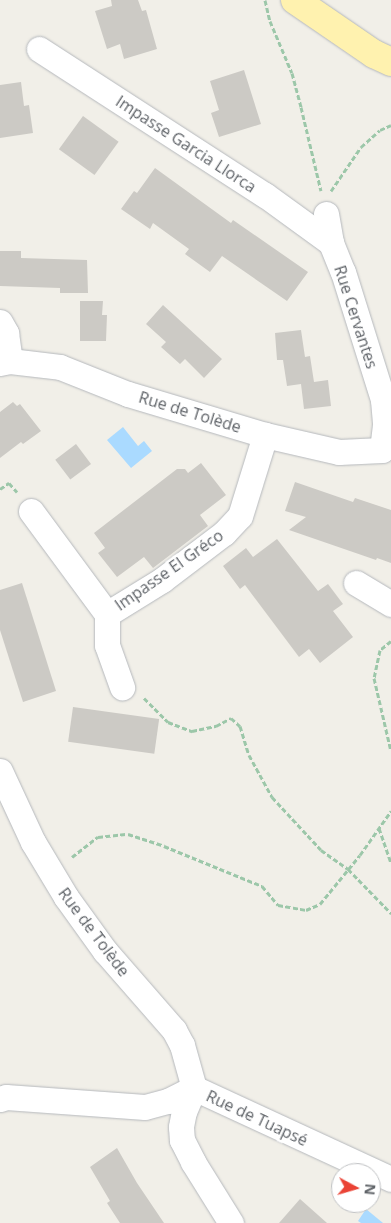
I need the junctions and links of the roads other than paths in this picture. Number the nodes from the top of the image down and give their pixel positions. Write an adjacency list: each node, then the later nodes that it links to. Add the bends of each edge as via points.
1 (295, 0): 3 (main road)
2 (39, 49): 5 (street, Impasse Garcia Llorca, via 265,195)
3 (391, 62)
4 (326, 214): 5 (street, Rue Cervantes)
5 (331, 243): 9 (street, Rue Cervantes, via 383,400)
6 (0, 322): 7 (street, via 6,333)
7 (5, 362): 8 (street, Rue de Tolède, via 60,368 128,394)
8 (265, 435): 9 (street, Rue de Tolède, via 339,452); 13 (street, Impasse El Gréco, via 240,516 224,533 162,580)
9 (387, 454)
10 (31, 510): 13 (street, Impasse El Gréco)
11 (356, 583): 12 (street)
12 (391, 604)
13 (107, 614): 14 (street, via 107,645)
14 (122, 687)
15 (0, 771): 16 (street, Rue de Tolède, via 51,873 105,951 174,1030 182,1045)
16 (194, 1088): 17 (street, Rue de Tuapsé, via 168,1101 145,1107); 18 (street, Rue de Tuapsé); 19 (street, via 184,1111 182,1140)
17 (2, 1098)
18 (391, 1179)
19 (231, 1223)

